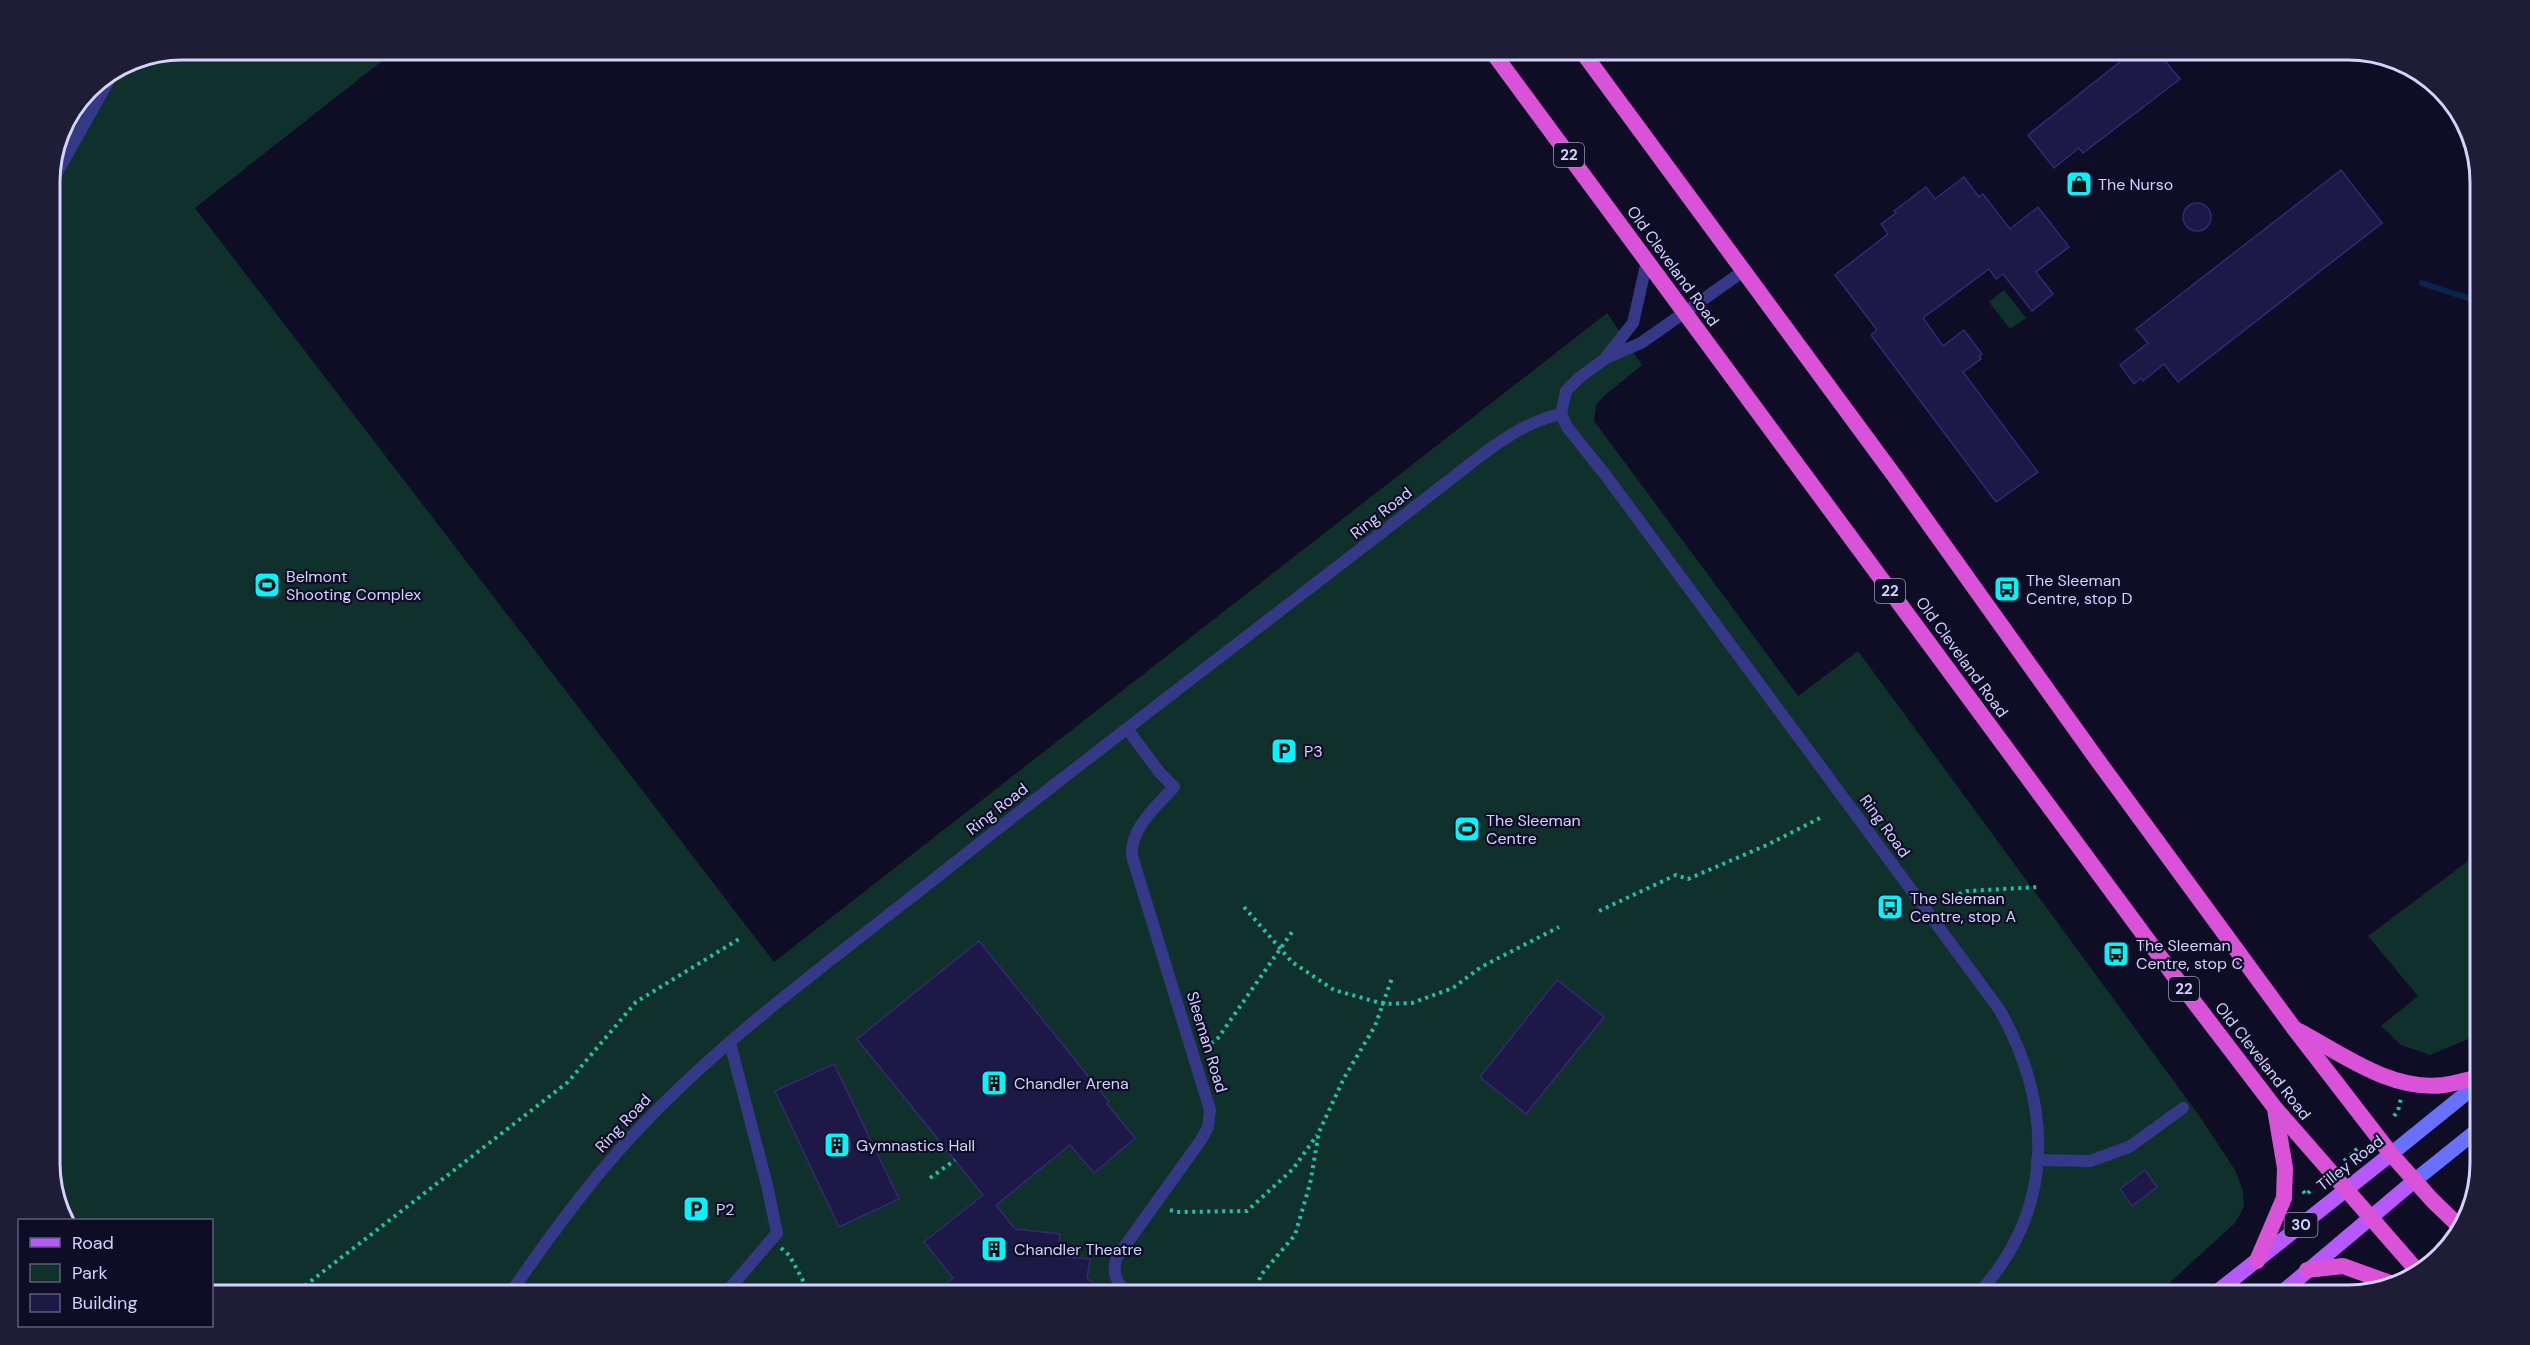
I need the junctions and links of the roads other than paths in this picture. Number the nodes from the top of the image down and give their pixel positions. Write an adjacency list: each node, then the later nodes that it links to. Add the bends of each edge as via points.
1 (1498, 60): 5 (highway, Old Cleveland Road / 22)
2 (1588, 60): 6 (highway)
3 (105, 88): 4 (lane)
4 (61, 165)
5 (1647, 261): 7 (highway, Old Cleveland Road / 22); 8 (lane, via 1633,323)
6 (1745, 270): 7 (lane); 11 (highway)
7 (1685, 312): 8 (lane, via 1641,343); 16 (highway, Old Cleveland Road / 22)
8 (1606, 358): 9 (lane, via 1566,391)
9 (1561, 414): 10 (lane, Ring Road, via 1510,434); 19 (lane, Ring Road, via 1999,1009 2024,1057 2032,1085 2038,1126)
10 (1128, 730): 12 (lane, Ring Road); 30 (lane, Sleeman Road, via 1174,787 1139,828 1132,856 1210,1110 1208,1127 1122,1248 1115,1263)
11 (2293, 1027): 13 (highway, via 2394,1079 2429,1086); 18 (highway)
12 (730, 1043): 28 (lane, Ring Road, via 648,1119 594,1179); 29 (lane, via 777,1233)
13 (2470, 1079)
14 (2470, 1091): 18 (main road, Tilley Road)
15 (2183, 1108): 19 (lane, via 2129,1147 2090,1161)
16 (2275, 1108): 21 (highway, Old Cleveland Road / 22); 24 (highway, via 2285,1168 2284,1198)
17 (2470, 1137): 20 (main road)
18 (2391, 1154): 20 (highway); 21 (main road, Tilley Road / 30)
19 (2037, 1160): 31 (lane, Ring Road, via 2028,1210 2011,1248)
20 (2414, 1181): 22 (main road); 23 (highway)
21 (2345, 1190): 22 (highway, Old Cleveland Road / 22); 24 (main road, Tilley Road / 30)
22 (2369, 1218): 25 (highway, Old Cleveland Road / 22); 26 (main road, 30)
23 (2454, 1221)
24 (2257, 1261): 32 (main road, Tilley Road / 30)
25 (2413, 1266)
26 (2307, 1270): 27 (highway, via 2343,1266); 33 (main road, 30)
27 (2382, 1280)
28 (517, 1285)
29 (733, 1285)
30 (1120, 1285)
31 (1986, 1285)
32 (2227, 1285)
33 (2291, 1285)

